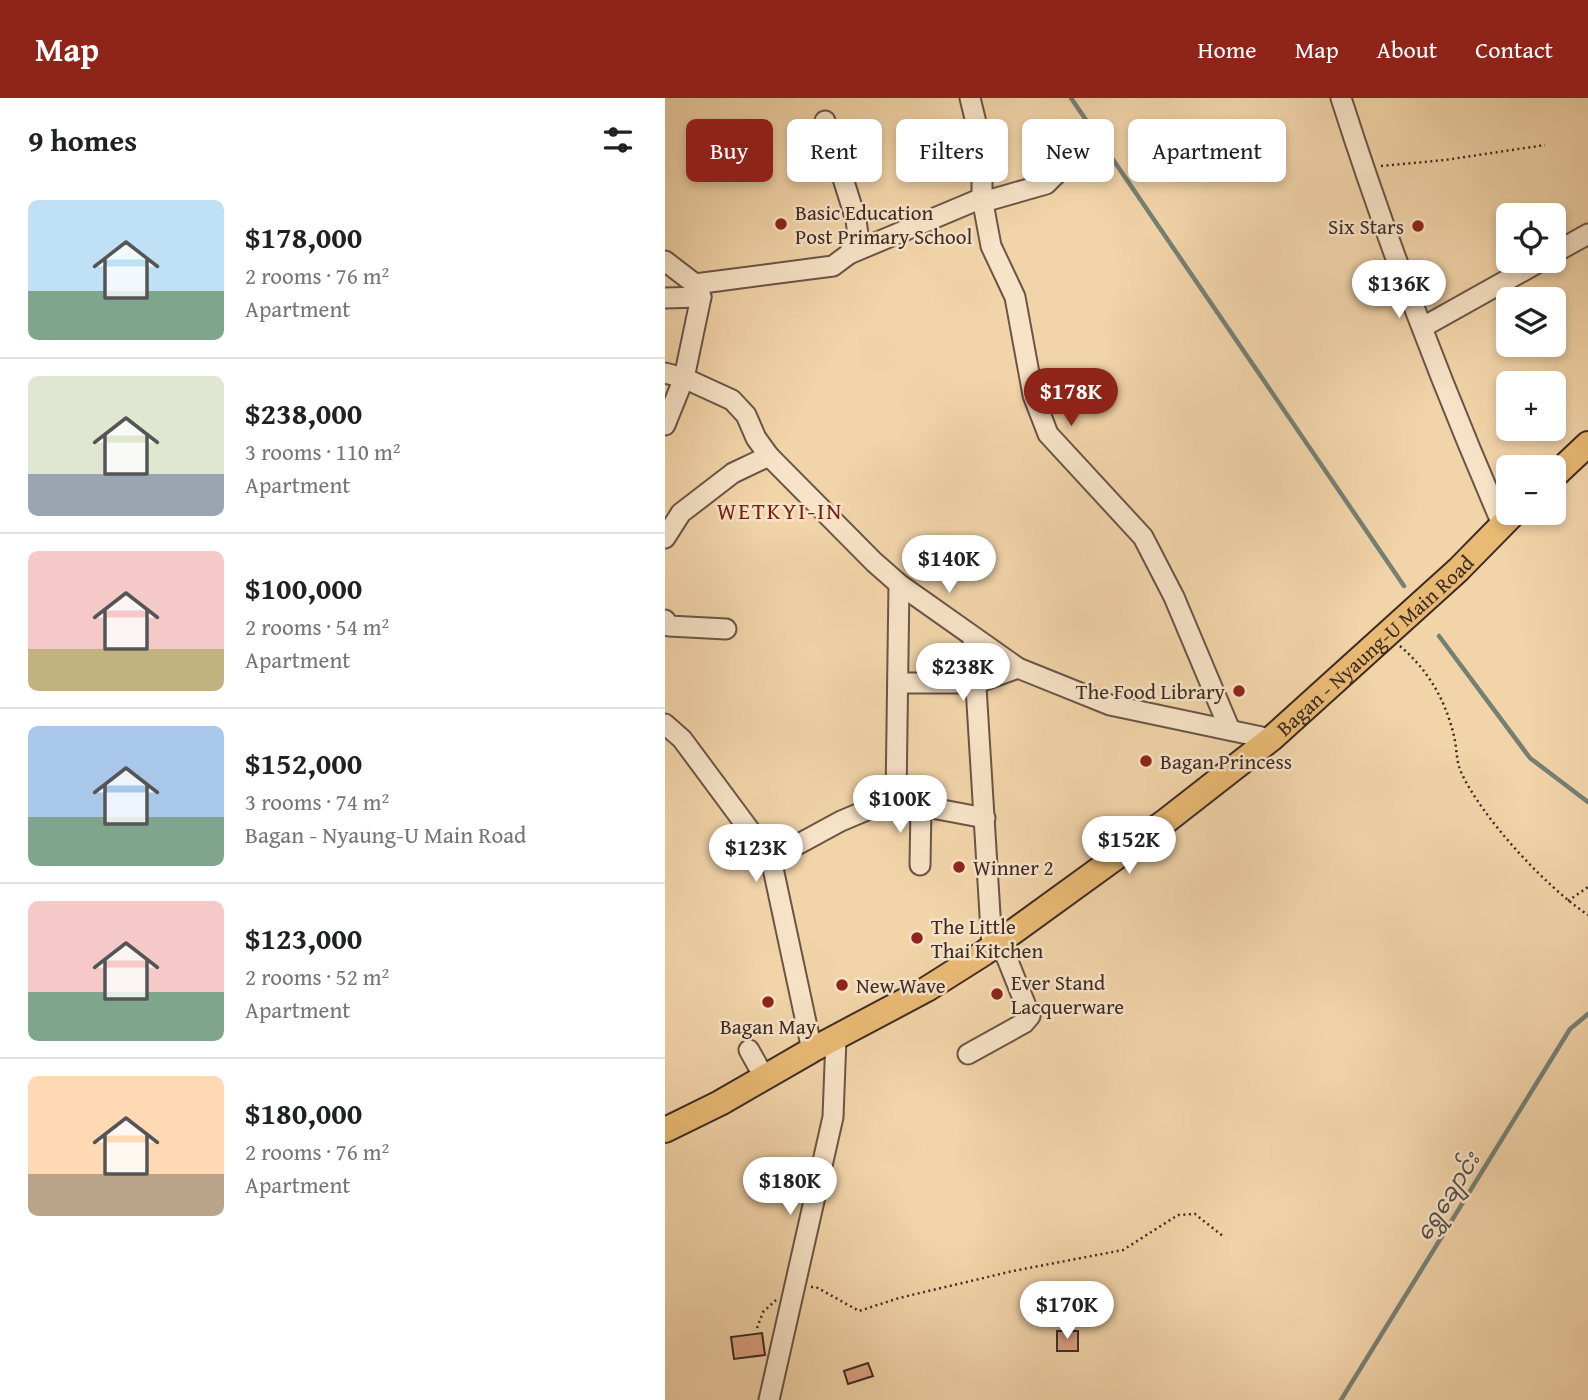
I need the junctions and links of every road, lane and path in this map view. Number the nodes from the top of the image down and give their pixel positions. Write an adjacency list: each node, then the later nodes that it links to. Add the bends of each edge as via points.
1 (970, 98): 7 (street, via 982,147)
2 (1341, 98): 4 (street)
3 (1545, 145): 4 (path)
4 (1364, 167): 15 (street)
5 (844, 182): 10 (street, via 858,235)
6 (1048, 182): 7 (street)
7 (983, 200): 10 (street); 33 (street, via 991,246 1015,297 1033,396 1048,434 1143,537 1174,597)
8 (1588, 234): 9 (street)
9 (1566, 246)
10 (849, 254): 13 (street, via 833,266)
11 (665, 261): 13 (street)
12 (1520, 273): 15 (street)
13 (698, 290): 14 (street); 16 (street)
14 (665, 298)
15 (1423, 327): 21 (street, via 1466,440)
16 (674, 376): 17 (street); 19 (street, via 732,400)
17 (665, 425)
18 (1588, 444): 20 (main road)
19 (769, 456): 23 (street, via 733,472 681,513); 24 (street)
20 (1566, 465)
21 (1496, 496)
22 (1501, 525): 27 (main road, Bagan - Nyaung-U Main Road)
23 (665, 538)
24 (899, 584): 28 (street); 30 (street)
25 (665, 620): 26 (street, via 669,626)
26 (726, 629)
27 (1387, 634): 34 (main road, Bagan - Nyaung-U Main Road); 41 (path, via 1419,663 1439,694 1454,735 1459,769 1476,801)
28 (973, 638): 29 (street); 31 (street)
29 (1018, 668): 31 (street); 33 (street, via 1110,705)
30 (899, 683): 31 (street); 35 (street)
31 (977, 683): 37 (street)
32 (665, 724): 38 (street, via 683,739)
33 (1230, 730): 34 (street)
34 (1271, 739): 43 (main road, Bagan - Nyaung-U Main Road)
35 (896, 798): 36 (street); 38 (street)
36 (921, 806): 37 (street); 39 (street)
37 (985, 818): 43 (street)
38 (771, 859): 46 (street)
39 (919, 865)
40 (1588, 887): 41 (path)
41 (1567, 901): 42 (path)
42 (1588, 915)
43 (996, 944): 44 (main road, Bagan - Nyaung-U Main Road, via 927,989); 47 (street, via 1030,1016)
44 (837, 1038): 46 (main road, Bagan - Nyaung-U Main Road); 51 (street, via 833,1117)
45 (749, 1050): 48 (street)
46 (812, 1050): 48 (main road, Bagan - Nyaung-U Main Road)
47 (968, 1054)
48 (765, 1077): 49 (main road, Bagan - Nyaung-U Main Road)
49 (665, 1130)
50 (1224, 1237): 51 (path, via 1195,1214 1178,1215 1123,1250 1013,1270 859,1311 816,1287)
51 (795, 1290): 52 (path, via 774,1300); 53 (street)
52 (757, 1328)
53 (769, 1400)

